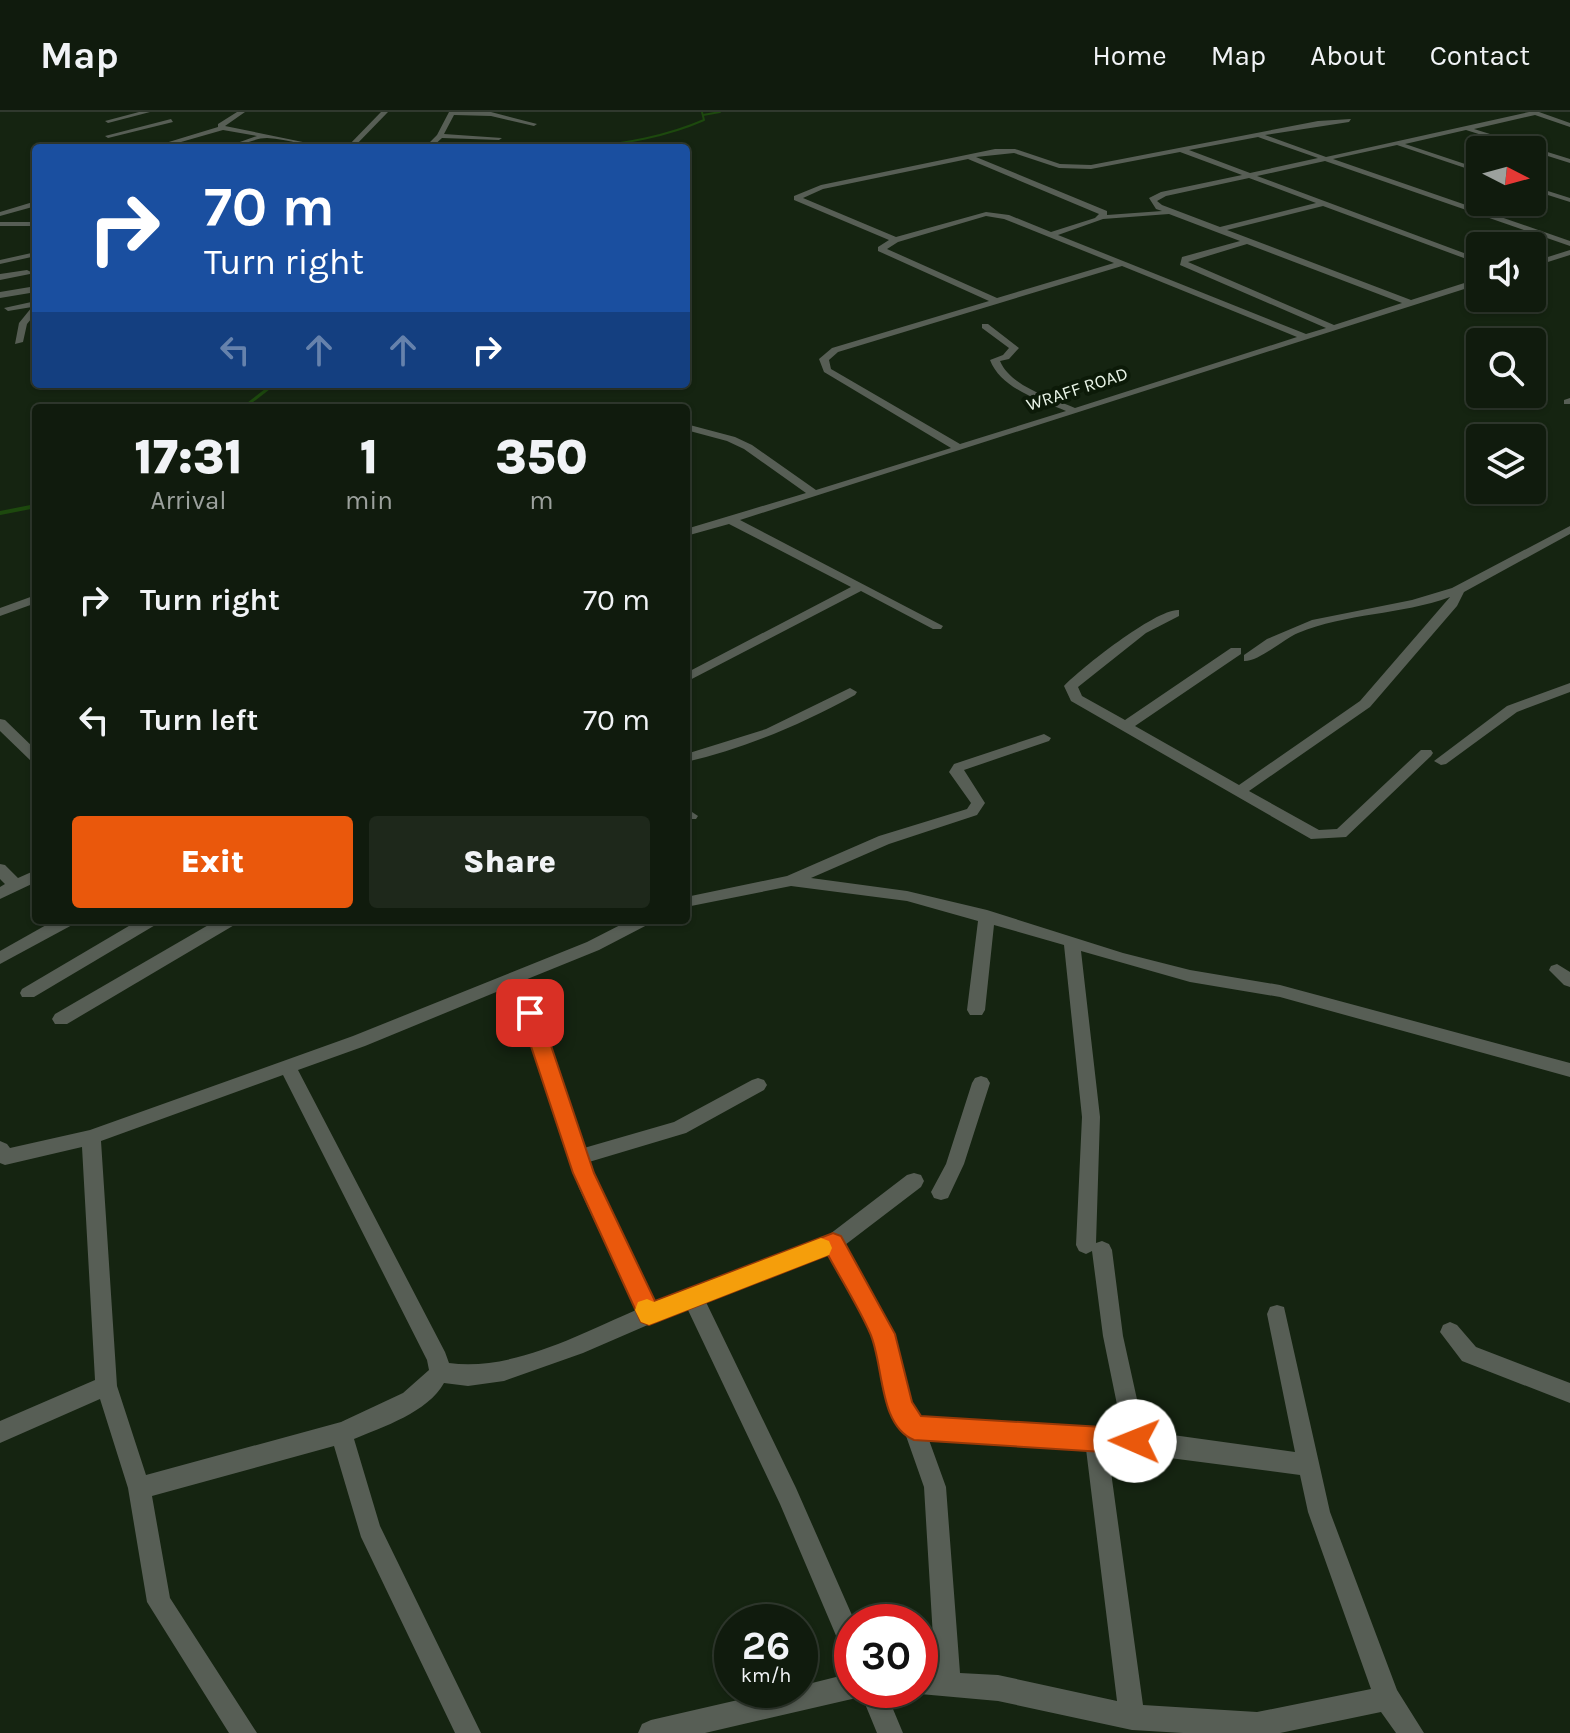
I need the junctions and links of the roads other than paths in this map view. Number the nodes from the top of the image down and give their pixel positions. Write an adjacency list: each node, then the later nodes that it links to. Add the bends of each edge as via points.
1 (110, 112): 8 (street)
2 (147, 112): 8 (street)
3 (242, 112): 12 (street, via 220,125)
4 (385, 112): 24 (street)
5 (453, 112): 10 (street); 17 (street)
6 (1534, 113): 11 (street); 13 (street)
7 (1349, 120): 15 (street)
8 (108, 121): 16 (street)
9 (171, 121): 16 (street)
10 (534, 124)
11 (1570, 125)
12 (223, 128): 14 (street); 21 (street)
13 (1464, 128): 19 (street); 29 (street)
14 (267, 135): 22 (street); 23 (street)
15 (1259, 135): 26 (street); 28 (street)
16 (108, 136): 20 (street)
17 (440, 136): 18 (street); 25 (street)
18 (499, 138)
19 (1394, 143): 28 (street); 30 (street)
20 (105, 144)
21 (166, 144)
22 (239, 144)
23 (310, 144)
24 (353, 144)
25 (431, 144)
26 (1182, 150): 27 (street, via 1091,167 1059,166 1011,150); 31 (street)
27 (968, 156): 37 (street); 43 (street, via 821,187 797,198)
28 (1324, 159): 31 (street); 45 (street)
29 (1570, 161)
30 (1466, 166)
31 (1248, 175): 34 (street); 38 (street, via 1152,200)
32 (1546, 192): 33 (street)
33 (1570, 200)
34 (1324, 203): 41 (street); 50 (street)
35 (32, 205): 36 (street)
36 (0, 214)
37 (1103, 214): 38 (street); 42 (street)
38 (1177, 214): 41 (street)
39 (0, 224): 40 (street)
40 (32, 224)
41 (1219, 230): 44 (street)
42 (1051, 235): 43 (street, via 986,214); 53 (street)
43 (895, 240): 59 (street, via 881,249)
44 (1248, 241): 60 (street); 66 (street, via 1183,263)
45 (1570, 244)
46 (1570, 252): 51 (street)
47 (0, 255): 49 (street)
48 (32, 255): 49 (street)
49 (19, 257): 52 (street); 54 (street)
50 (1466, 257)
51 (1546, 260)
52 (0, 262)
53 (1121, 264): 59 (street); 68 (street)
54 (32, 272): 55 (street)
55 (0, 277)
56 (1466, 286): 60 (street, WRAFF ROAD)
57 (32, 290): 58 (street)
58 (0, 295)
59 (994, 300): 72 (street, via 843,347 824,359 827,370)
60 (1412, 304): 66 (street, WRAFF ROAD)
61 (8, 308): 62 (street)
62 (32, 308)
63 (32, 313): 67 (street)
64 (985, 326): 70 (street, via 1014,348 995,360 1000,374)
65 (32, 328): 67 (street)
66 (1334, 328): 68 (street, WRAFF ROAD)
67 (22, 329): 69 (street)
68 (1305, 337): 70 (street, WRAFF ROAD)
69 (18, 342)
70 (1075, 411): 72 (street, WRAFF ROAD)
71 (690, 428): 73 (street, via 748,447)
72 (959, 448): 73 (street, WRAFF ROAD)
73 (814, 494): 74 (street, WRAFF ROAD)
74 (729, 519): 76 (street, WRAFF ROAD); 77 (street)
75 (1570, 529): 78 (street)
76 (690, 532)
77 (860, 587): 82 (street); 83 (street)
78 (1459, 590): 87 (street, via 1286,631); 93 (street, via 1365,704)
79 (32, 603): 80 (street)
80 (0, 612)
81 (1175, 613): 87 (street, via 1142,630 1071,686 1076,698)
82 (937, 626)
83 (690, 676)
84 (1570, 687): 92 (street, via 1512,709)
85 (850, 692): 91 (street, via 793,725)
86 (0, 723): 90 (street)
87 (1125, 726): 93 (street)
88 (1044, 738): 96 (street, via 959,767 956,772 978,803 972,812 884,840)
89 (1426, 753): 93 (street, via 1341,834 1316,835)
90 (32, 754)
91 (690, 757)
92 (1441, 761)
93 (1238, 792)
94 (0, 869): 97 (street)
95 (32, 877): 97 (street)
96 (791, 881): 99 (street); 100 (street, via 907,896)
97 (16, 886): 98 (street)
98 (0, 894)
99 (690, 901)
100 (987, 916): 105 (street); 109 (street)
101 (61, 924): 106 (street)
102 (144, 924): 108 (street)
103 (223, 924): 110 (street)
104 (635, 924): 107 (street)
105 (1072, 942): 112 (street); 132 (street, via 1091,1117 1094,1248)
106 (0, 958)
107 (510, 980): 111 (street); 117 (street, via 542,1043)
108 (28, 993)
109 (976, 1010)
110 (61, 1019)
111 (288, 1067): 115 (street); 125 (street, via 438,1359)
112 (1570, 1070)
113 (981, 1083): 119 (street)
114 (758, 1085): 117 (street, via 679,1128)
115 (91, 1137): 116 (street, via 5,1157); 126 (street)
116 (0, 1149)
117 (578, 1158): 122 (street)
118 (914, 1181): 120 (street)
119 (941, 1192)
120 (833, 1243): 121 (street); 128 (street, via 883,1334 901,1407)
121 (692, 1296): 122 (street); 135 (street)
122 (649, 1314): 125 (street, via 504,1371 468,1376)
123 (1277, 1314): 133 (street)
124 (1450, 1332): 127 (street, via 1469,1354)
125 (439, 1372): 130 (street, via 430,1386)
126 (106, 1386): 129 (street); 134 (street)
127 (1570, 1393)
128 (914, 1428): 131 (street); 137 (street, via 935,1487)
129 (0, 1432)
130 (341, 1433): 134 (street); 143 (street, via 369,1529)
131 (1096, 1441): 132 (street); 141 (street)
132 (1135, 1441): 133 (street)
133 (1309, 1465): 139 (street, via 1319,1512)
134 (139, 1488): 142 (street, via 159,1602)
135 (835, 1604)
136 (938, 1682): 137 (street)
137 (948, 1682): 141 (street)
138 (834, 1690): 144 (street)
139 (1387, 1698): 141 (street, via 1257,1725); 146 (street)
140 (880, 1708): 145 (street)
141 (1132, 1717)
142 (244, 1733)
143 (468, 1733)
144 (651, 1733)
145 (890, 1733)
146 (1411, 1733)

